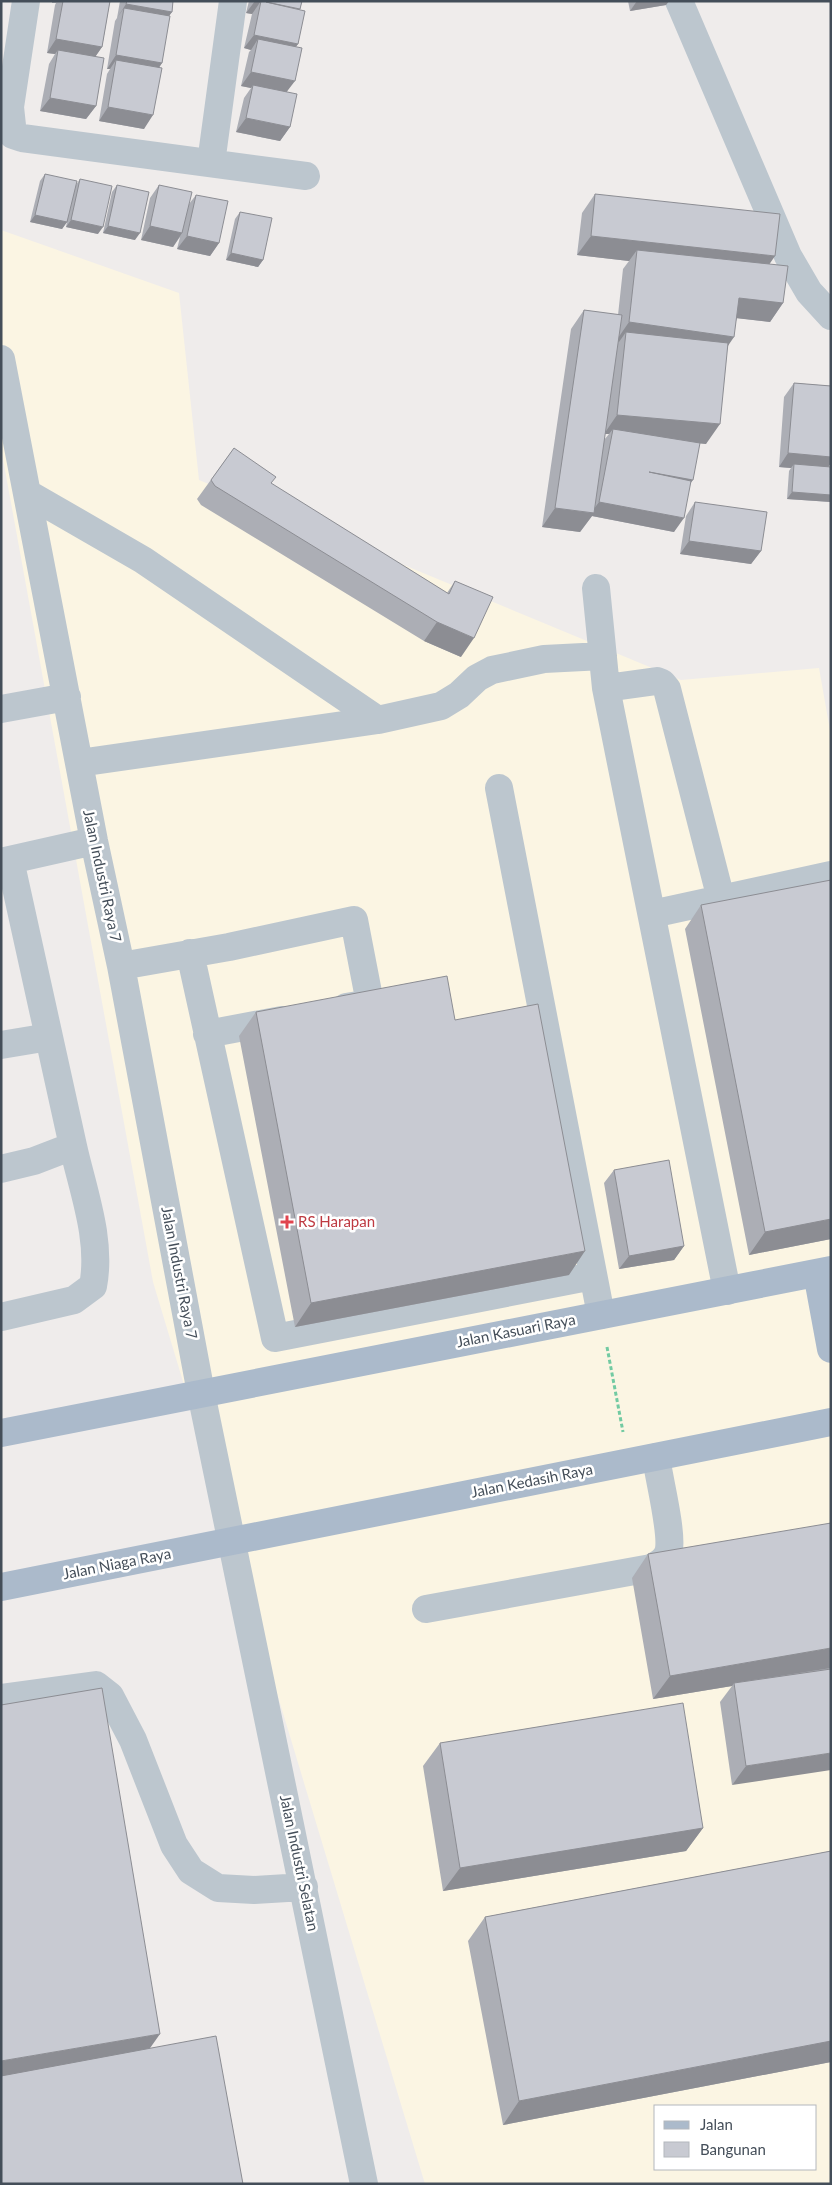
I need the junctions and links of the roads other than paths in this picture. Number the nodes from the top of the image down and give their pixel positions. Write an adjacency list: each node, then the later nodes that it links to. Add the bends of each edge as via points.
1 (26, 1): 4 (street, via 10,107 13,135)
2 (233, 1): 4 (street)
3 (680, 1): 6 (street, via 788,256 809,292)
4 (211, 163): 5 (street)
5 (306, 176)
6 (831, 316)
7 (1, 359): 8 (street, Jalan Industri Raya 7)
8 (10, 450): 9 (street, Jalan Industri Raya 7)
9 (27, 493): 13 (street, Jalan Industri Raya 7); 15 (street, via 143,560)
10 (596, 588): 11 (street)
11 (603, 656): 12 (street); 15 (street, via 544,659 492,670 476,678 459,695 441,706)
12 (606, 688): 21 (street, via 656,681 667,689); 22 (street)
13 (66, 697): 14 (street); 16 (street, Jalan Industri Raya 7)
14 (1, 709)
15 (378, 720): 16 (street)
16 (79, 763): 18 (street, Jalan Industri Raya 7)
17 (499, 788): 31 (street)
18 (94, 841): 19 (street); 24 (street, Jalan Industri Raya 7)
19 (6, 861): 26 (street)
20 (831, 875): 21 (street)
21 (721, 899): 22 (street)
22 (652, 914): 32 (street)
23 (190, 952): 24 (street); 25 (street); 25 (street, via 229,947 354,920 370,1003)
24 (121, 966): 36 (street, Jalan Industri Raya 7)
25 (207, 1034): 31 (street, via 274,1338)
26 (49, 1037): 27 (street); 28 (street)
27 (1, 1045)
28 (73, 1146): 29 (street); 33 (street, via 96,1246 97,1267 93,1286 74,1300)
29 (1, 1169)
30 (824, 1272): 32 (main road, Jalan Kasuari Raya); 35 (main road)
31 (593, 1276): 34 (street)
32 (727, 1291): 34 (main road, Jalan Kasuari Raya)
33 (2, 1313)
34 (601, 1315): 36 (main road, Jalan Kasuari Raya)
35 (831, 1349)
36 (201, 1393): 38 (main road); 40 (street, Jalan Industri Raya 7)
37 (831, 1422): 39 (main road, Jalan Kedasih Raya)
38 (1, 1433)
39 (656, 1457): 40 (main road, Jalan Kedasih Raya); 42 (street, via 669,1550 663,1561 651,1568)
40 (233, 1542): 41 (main road, Jalan Niaga Raya); 44 (street, Jalan Industri Selatan)
41 (1, 1587)
42 (426, 1609)
43 (1, 1698): 44 (street, via 96,1684 110,1696 133,1740 174,1845 192,1871 218,1888)
44 (304, 1887): 45 (street, Jalan Industri Selatan)
45 (364, 2184)

